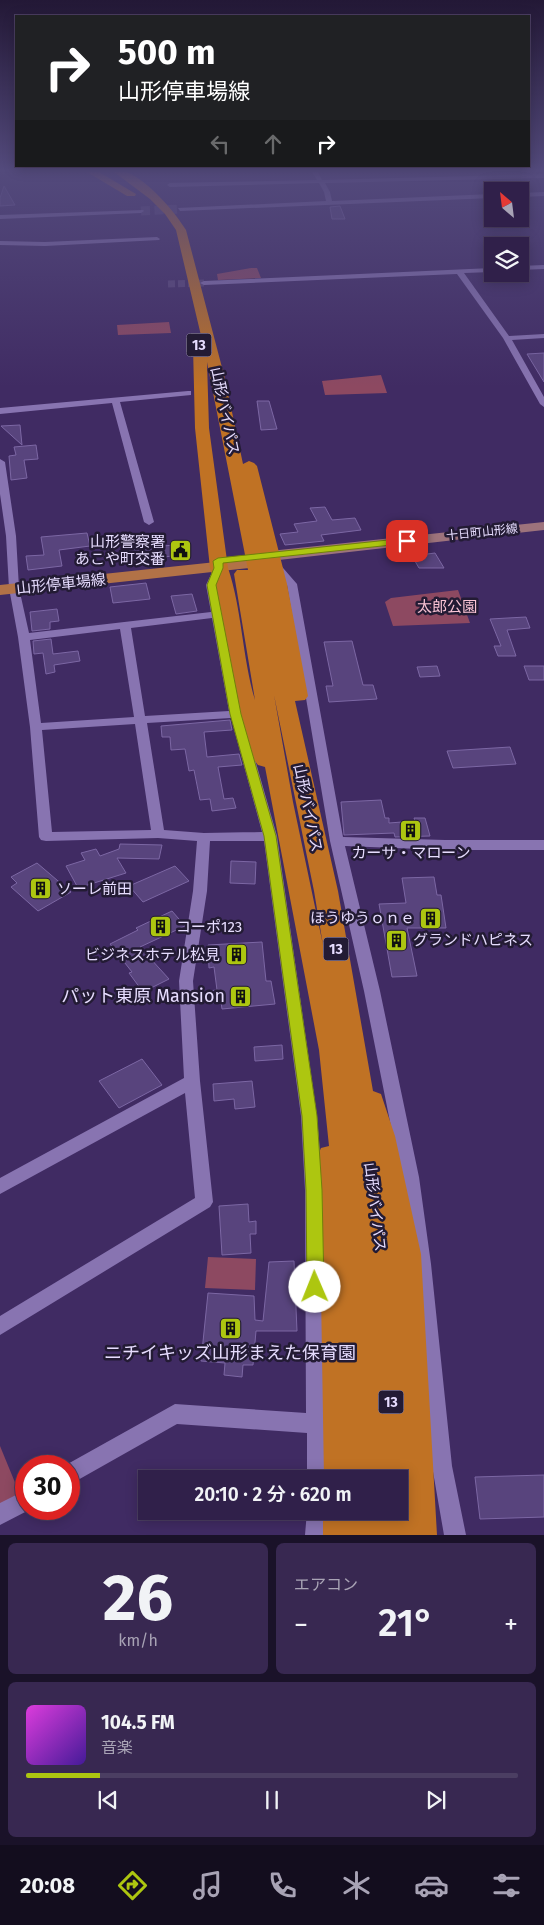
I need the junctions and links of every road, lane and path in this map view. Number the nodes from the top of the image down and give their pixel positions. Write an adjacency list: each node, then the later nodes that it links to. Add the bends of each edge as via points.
1 (28, 244): 2 (street)
2 (53, 244)
3 (177, 244): 12 (highway, 山形バイパス / 13)
4 (185, 244): 9 (highway, 山形バイパス / 13)
5 (544, 267): 6 (street)
6 (529, 268)
7 (484, 270): 8 (street)
8 (459, 272): 9 (street); 11 (street)
9 (198, 283): 13 (highway, 山形バイパス / 13)
10 (544, 336): 11 (street)
11 (508, 338): 16 (street)
12 (200, 347): 19 (highway, 山形バイパス / 13); 23 (highway, via 202,428)
13 (218, 379): 24 (highway, 山形バイパス / 13, via 244,544); 24 (highway, via 238,425 267,536)
14 (188, 393): 15 (street)
15 (115, 400): 17 (street); 20 (street)
16 (544, 404)
17 (0, 411)
18 (0, 462): 25 (street, via 11,536)
19 (228, 498)
20 (149, 522)
21 (544, 526): 24 (main road, 十日町山形線)
22 (544, 530): 24 (main road, 十日町山形線)
23 (218, 564): 24 (main road, 山形停車場線); 25 (main road, 山形停車場線); 26 (street, via 211,585); 32 (highway, via 225,583 235,658 256,738)
24 (261, 568): 32 (highway, 山形バイパス / 13); 36 (street, via 292,584); 38 (highway, 山形バイパス / 13, via 326,891)
25 (7, 586): 28 (street)
26 (218, 614): 27 (street); 29 (street)
27 (125, 625): 28 (street); 30 (street)
28 (24, 636): 31 (street)
29 (236, 714): 30 (street); 34 (street)
30 (141, 720): 31 (street); 33 (street)
31 (36, 726): 33 (street, via 46,836)
32 (282, 802): 38 (highway, 山形バイパス / 13)
33 (158, 834): 35 (street)
34 (270, 836): 35 (street); 42 (street, via 309,1116 314,1190)
35 (204, 837): 39 (street, via 200,891 186,981)
36 (337, 841): 37 (street); 59 (street, via 410,1177 442,1466)
37 (544, 845)
38 (342, 1045): 45 (highway, via 332,1166); 46 (highway, 山形バイパス / 13); 47 (highway, 山形バイパス / 13, via 378,1224 389,1326); 58 (highway, via 381,1136 406,1254)
39 (192, 1081): 40 (street); 41 (street, via 204,1202)
40 (0, 1187)
41 (0, 1326)
42 (318, 1424): 43 (street, via 175,1414); 44 (street)
43 (80, 1470)
44 (317, 1470)
45 (341, 1470)
46 (368, 1470)
47 (393, 1470)
48 (15, 1506): 49 (street)
49 (0, 1515)
50 (317, 1520): 54 (street)
51 (341, 1520): 55 (highway)
52 (368, 1520): 56 (highway)
53 (394, 1520): 57 (highway)
54 (316, 1535)
55 (341, 1535)
56 (368, 1535)
57 (394, 1535)
58 (419, 1535)
59 (455, 1535)

